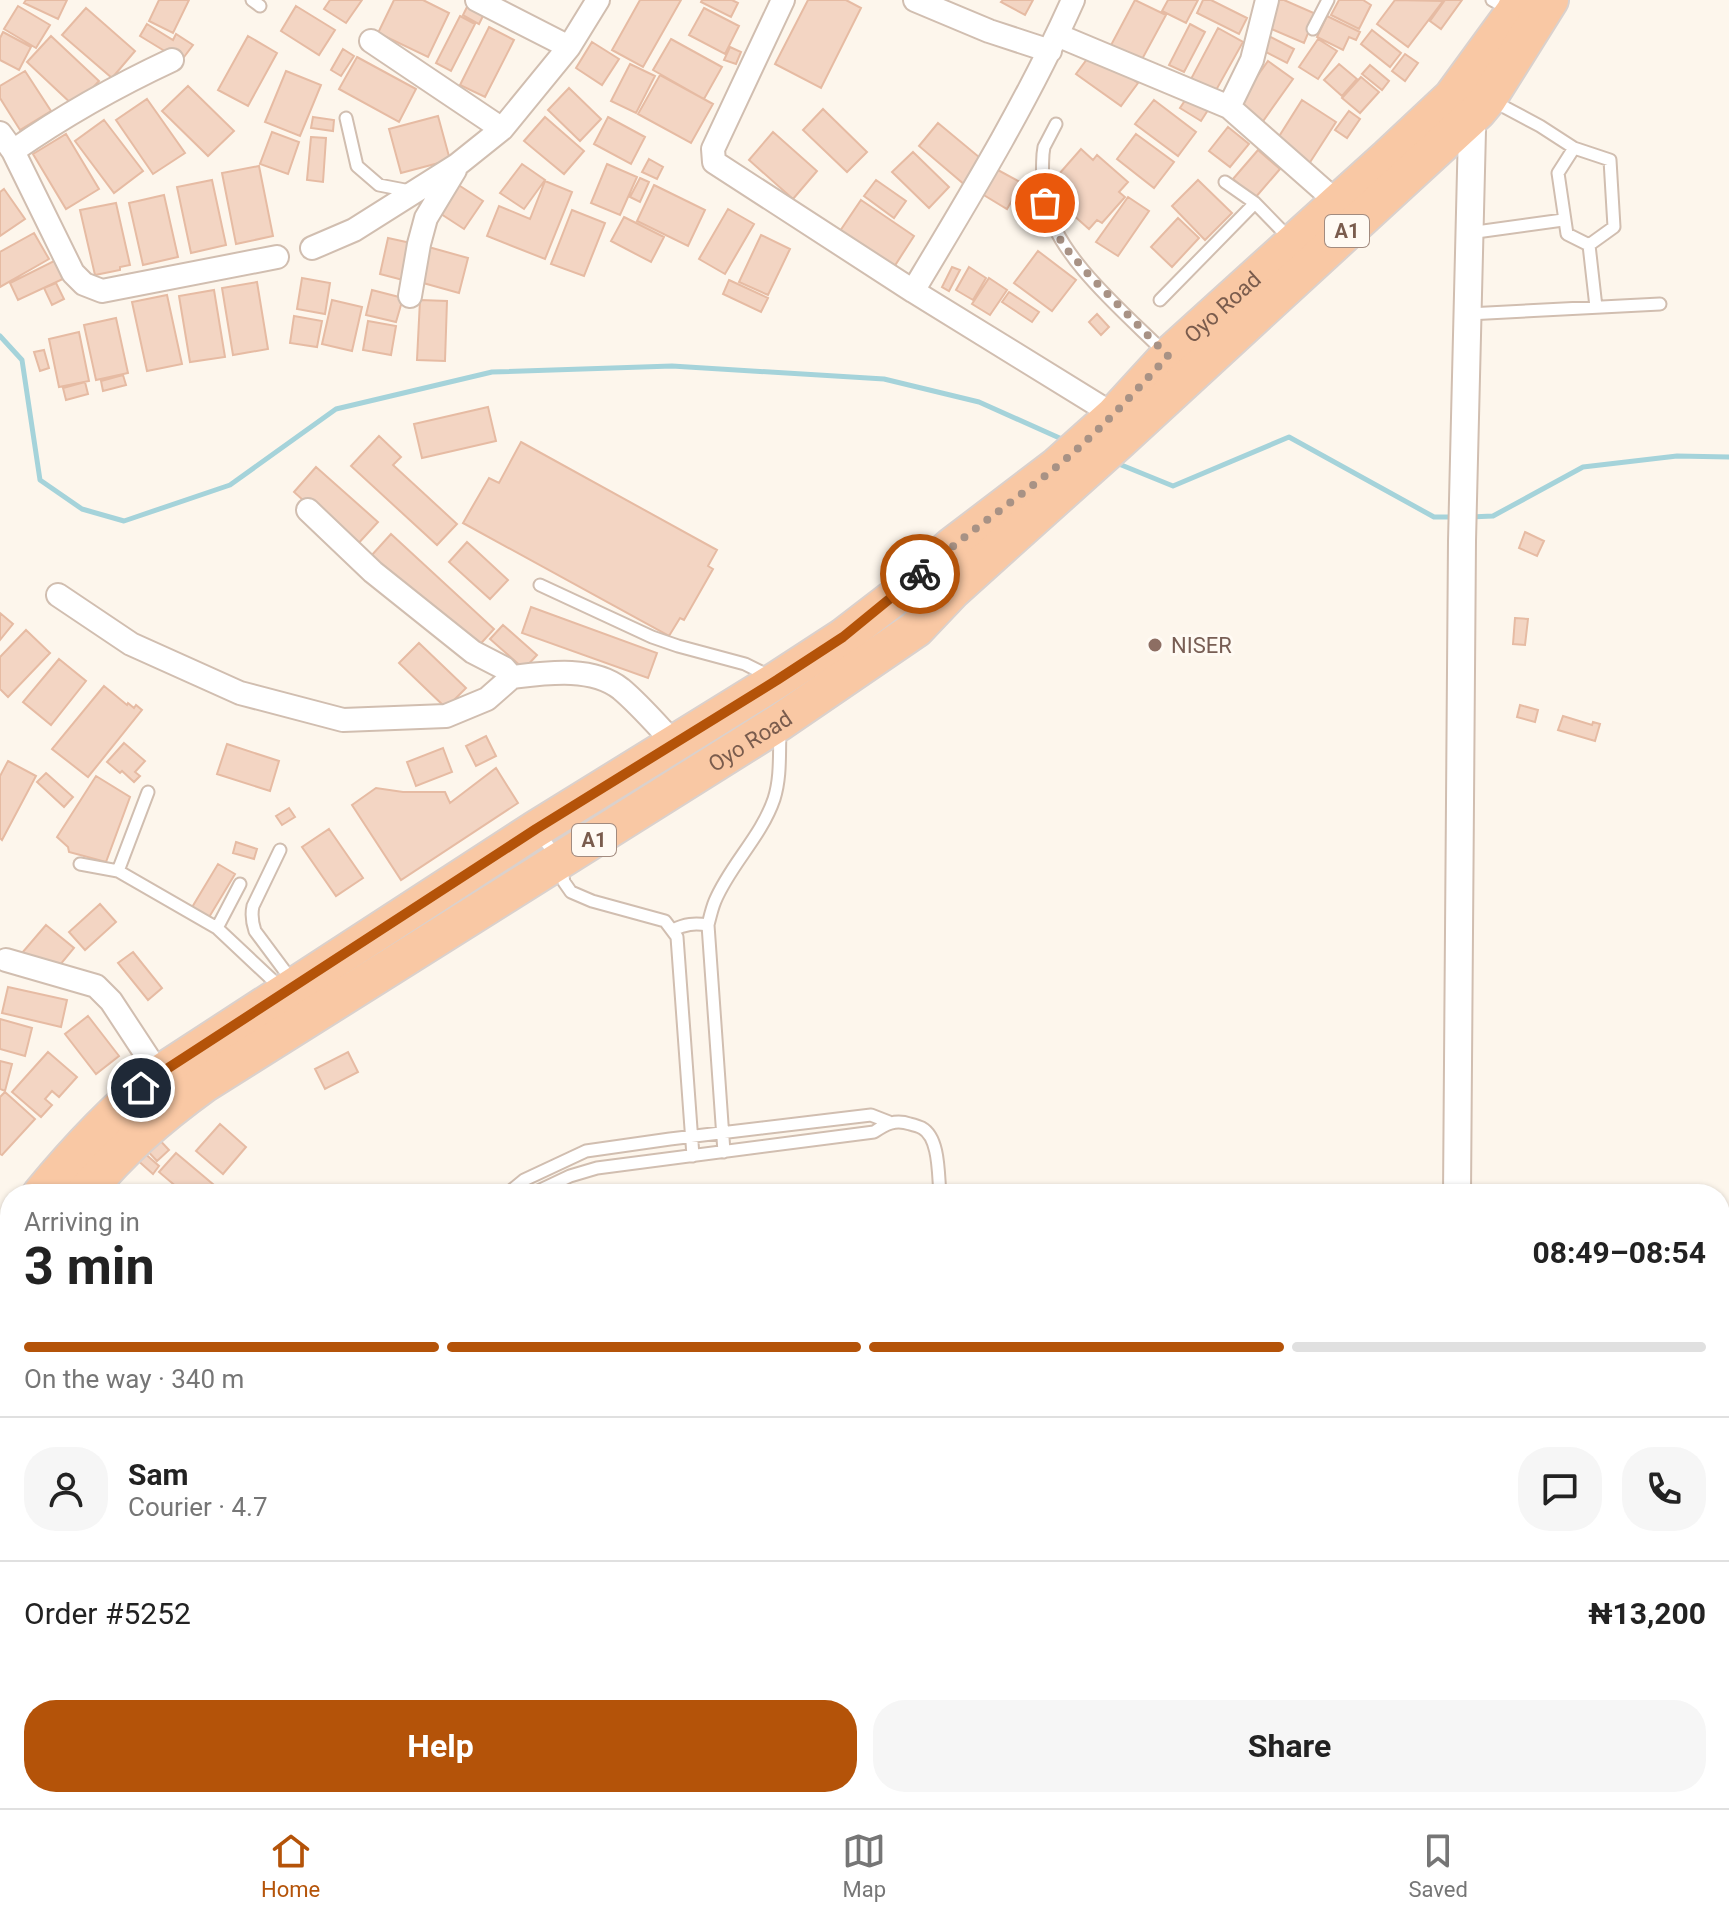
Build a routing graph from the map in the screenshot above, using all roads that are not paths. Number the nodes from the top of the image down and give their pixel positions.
1 (477, 0) edge
2 (598, 0) edge
3 (783, 0) edge
4 (915, 0) edge
5 (1073, 0) edge
6 (1267, 0) edge
7 (1328, 0) edge
8 (1550, 0) edge
9 (1509, 4) edge
10 (1313, 29) dead end
11 (371, 41) dead end
12 (1054, 43) junction
13 (569, 47) junction
14 (172, 60) dead end
15 (1469, 105) junction
16 (1229, 107) junction
17 (346, 118) dead end
18 (1056, 124) dead end
19 (502, 129) junction
20 (6, 142) edge
21 (1574, 148) junction
22 (457, 165) junction
23 (1225, 182) dead end
24 (415, 192) junction
25 (1255, 203) junction
26 (1338, 203) junction
27 (1563, 220) junction
28 (1469, 233) junction
29 (1294, 243) junction
30 (1589, 245) junction
31 (312, 248) dead end
32 (277, 257) dead end
33 (913, 291) junction
34 (410, 296) dead end
35 (1160, 300) dead end
36 (1660, 304) dead end
37 (1596, 307) junction
38 (1467, 314) junction
39 (1168, 356) junction
40 (1113, 426) junction
41 (1073, 466) junction
42 (308, 510) dead end
43 (540, 585) dead end
44 (58, 595) dead end
45 (512, 677) junction
46 (777, 680) junction
47 (780, 722) junction
48 (674, 743) junction
49 (148, 792) dead end
50 (536, 829) junction
51 (280, 850) dead end
52 (560, 861) junction
53 (80, 864) dead end
54 (118, 871) junction
55 (240, 884) dead end
56 (708, 925) junction
57 (217, 928) junction
58 (673, 930) junction
59 (6, 960) dead end
60 (290, 988) junction
61 (159, 1074) junction
62 (184, 1098) junction
63 (889, 1122) junction
64 (722, 1133) junction
65 (691, 1136) junction
66 (724, 1152) junction
67 (693, 1156) junction
68 (50, 1184) edge
69 (93, 1184) edge
70 (519, 1184) edge
71 (553, 1184) edge
72 (939, 1184) edge
73 (1457, 1184) edge

1 - 13 street
2 - 13 street
3 - 33 street
4 - 12 street
5 - 12 street
6 - 16 street
7 - 10 lane
8 - 15 highway, Oyo Road / A1
9 - 15 highway, Oyo Road / A1
11 - 19 street
12 - 16 street
12 - 33 street
13 - 19 street
14 - 20 street
15 - 21 lane
15 - 26 highway, Oyo Road / A1
15 - 28 street
15 - 40 highway, Oyo Road / A1
16 - 26 street
17 - 24 lane
18 - 39 lane
19 - 22 street
20 - 32 street
21 - 27 lane
21 - 30 lane
22 - 24 street
22 - 34 street
23 - 25 lane
24 - 31 street
25 - 29 lane
25 - 35 lane
26 - 29 highway, Oyo Road / A1
27 - 28 lane
27 - 30 lane
28 - 38 street
29 - 39 highway, Oyo Road / A1
30 - 37 lane
33 - 40 street
36 - 37 lane
37 - 38 lane
38 - 73 street
39 - 40 highway, Oyo Road / A1
40 - 41 highway, Oyo Road / A1
41 - 46 highway, Oyo Road / A1
41 - 47 highway, Oyo Road / A1
42 - 45 street
43 - 46 lane
44 - 45 street
45 - 48 street
46 - 48 highway, Oyo Road / A1
47 - 52 highway, Oyo Road / A1
47 - 56 lane
48 - 50 highway, Oyo Road / A1
49 - 54 lane
50 - 52 lane
50 - 60 highway, Oyo Road / A1
51 - 60 lane
52 - 58 lane
52 - 62 highway, Oyo Road / A1
53 - 54 lane
54 - 57 lane
55 - 57 lane
56 - 58 lane
56 - 64 lane
57 - 60 lane
58 - 65 lane
59 - 61 street
60 - 61 highway, Oyo Road / A1
61 - 62 street
61 - 68 highway, Oyo Road / A1
62 - 69 highway, Oyo Road / A1
63 - 64 lane
63 - 66 lane
63 - 72 lane
64 - 65 lane
64 - 66 lane
65 - 67 lane
65 - 70 lane
66 - 67 lane
67 - 71 lane

